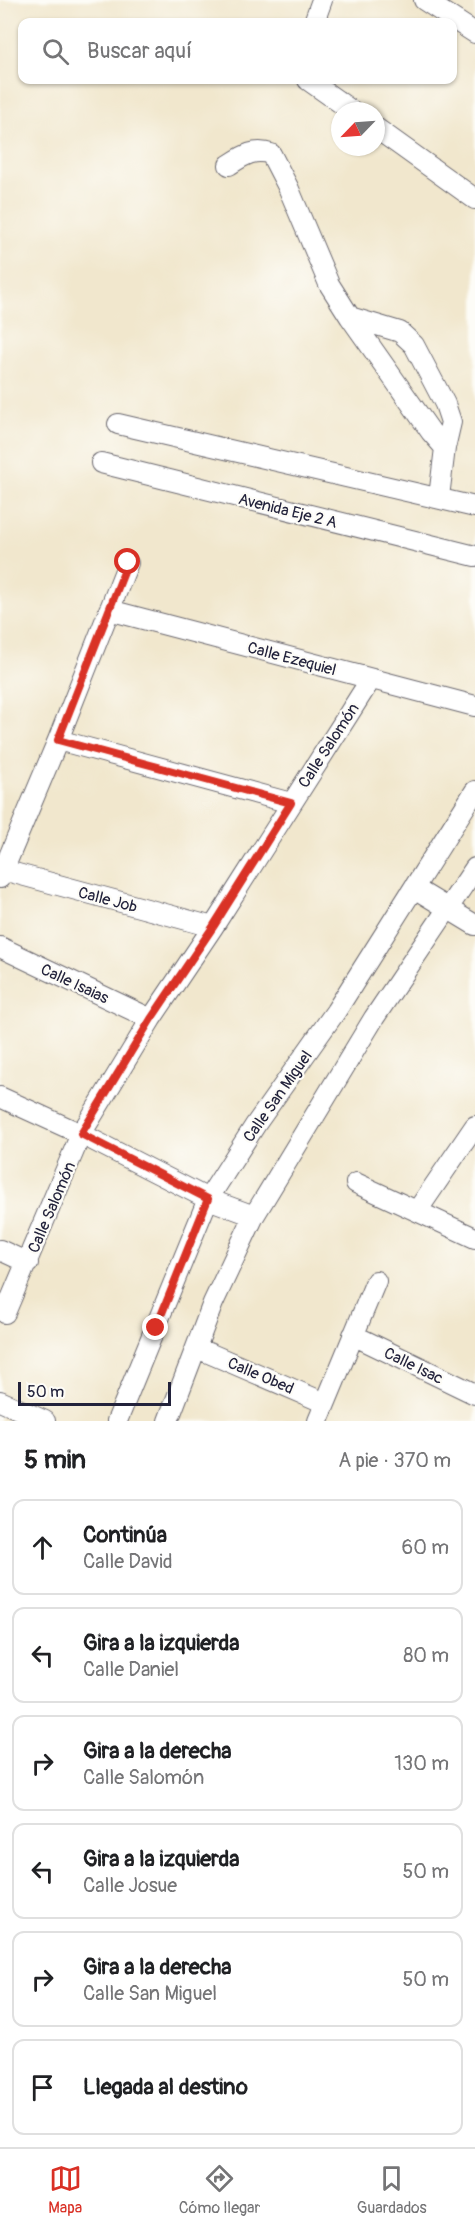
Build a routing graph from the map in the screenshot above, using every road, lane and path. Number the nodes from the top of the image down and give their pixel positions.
1 (322, 0) edge
2 (424, 0) edge
3 (315, 18) edge
4 (452, 18) edge
5 (457, 21) edge
6 (475, 33) edge
7 (314, 84) edge
8 (339, 102) edge
9 (385, 134) edge
10 (229, 165) dead end
11 (475, 199) edge
12 (350, 317) junction
13 (118, 424) dead end
14 (445, 448) junction
15 (101, 463) dead end
16 (439, 497) junction
17 (475, 507) edge
18 (475, 556) edge
19 (128, 562) dead end
20 (109, 610) junction
21 (371, 679) junction
22 (475, 706) edge
23 (58, 740) junction
24 (475, 791) edge
25 (291, 803) junction
26 (475, 868) edge
27 (2, 874) edge
28 (414, 888) junction
29 (449, 908) junction
30 (475, 925) edge
31 (213, 927) junction
32 (0, 947) edge
33 (151, 1019) junction
34 (0, 1097) edge
35 (475, 1126) edge
36 (81, 1134) junction
37 (356, 1183) dead end
38 (208, 1199) junction
39 (417, 1211) junction
40 (254, 1216) junction
41 (475, 1238) edge
42 (0, 1250) edge
43 (28, 1263) junction
44 (376, 1281) dead end
45 (5, 1313) dead end
46 (353, 1335) junction
47 (198, 1348) junction
48 (475, 1394) edge
49 (0, 1401) edge
50 (322, 1412) edge
51 (45, 1421) edge
52 (117, 1421) edge
53 (168, 1421) edge

1 - 3 street
2 - 4 street
5 - 6 street
7 - 8 street
9 - 11 street
10 - 12 street
12 - 14 street
12 - 14 street
13 - 16 street
14 - 16 street
15 - 18 street, Avenida Eje 2 A
16 - 17 street
19 - 20 street
20 - 21 street, Calle Ezequiel
20 - 23 street
21 - 22 street, Calle Ezequiel
21 - 25 street, Calle Salomón
23 - 25 street
23 - 27 street
24 - 28 street, Calle San Miguel
25 - 31 street, Calle Salomón
26 - 29 street
27 - 31 street, Calle Job
28 - 29 street
28 - 38 street, Calle San Miguel
29 - 30 street
29 - 40 street
31 - 33 street, Calle Salomón
32 - 33 street, Calle Isaias
33 - 36 street, Calle Salomón
34 - 36 street
35 - 39 street
36 - 38 street
36 - 43 street, Calle Salomón
37 - 39 street
38 - 40 street
38 - 52 street, Calle San Miguel
39 - 41 street
40 - 47 street
42 - 43 street
43 - 45 street, Calle Salomón
44 - 46 street
46 - 48 street, Calle Isac
46 - 50 street
47 - 50 street, Calle Obed
47 - 53 street
49 - 51 street

